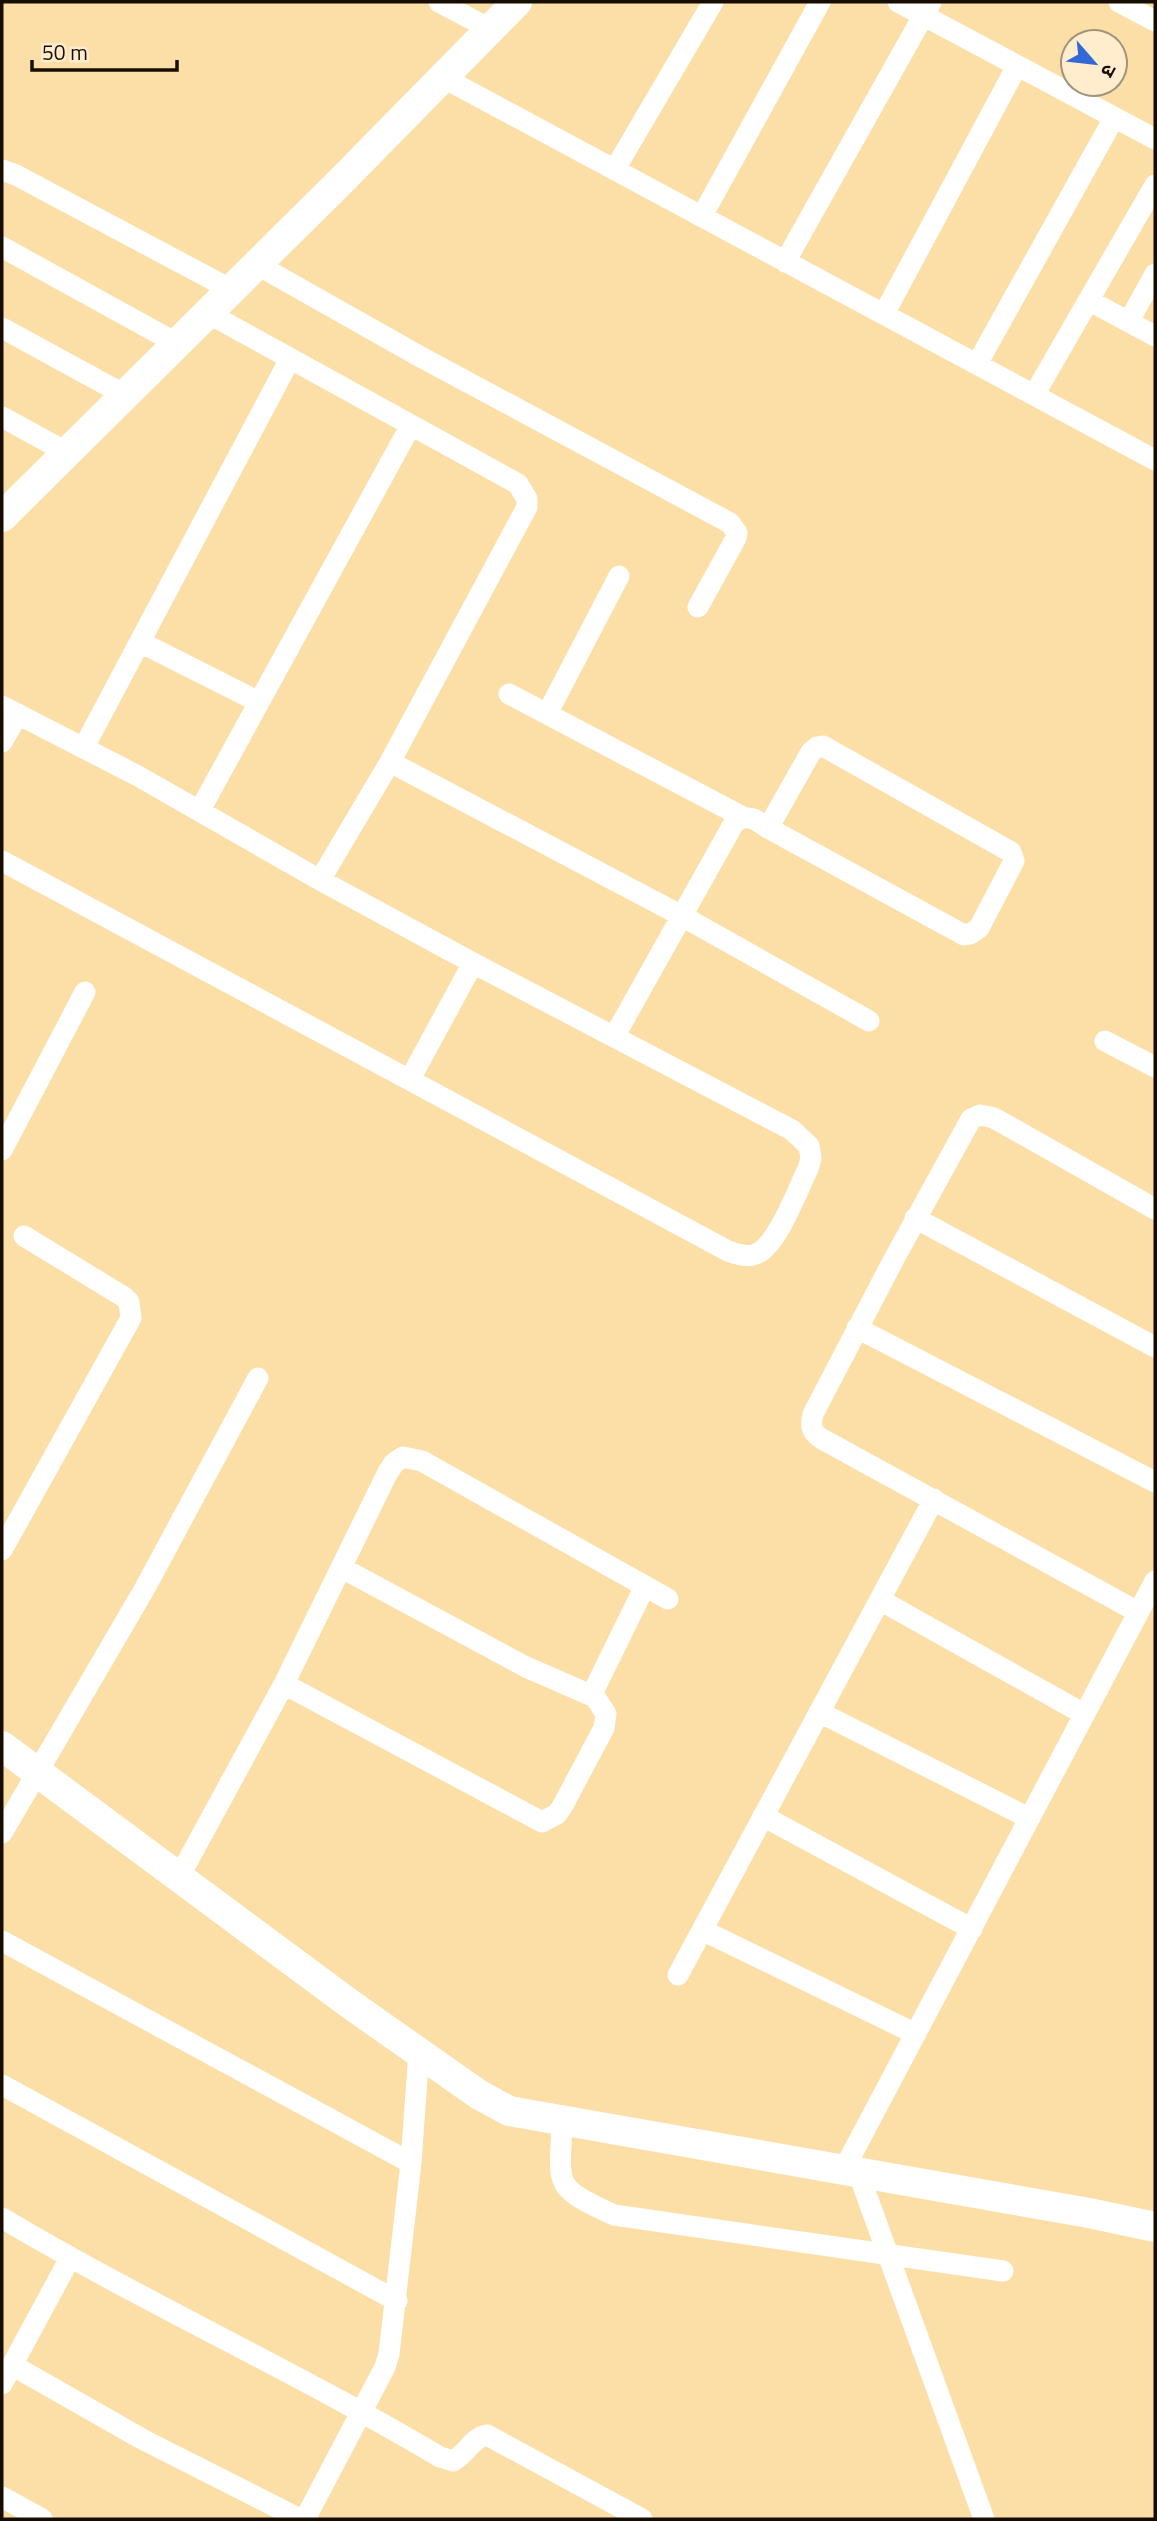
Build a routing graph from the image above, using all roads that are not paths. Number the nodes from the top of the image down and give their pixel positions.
1 (439, 2) edge
2 (517, 2) edge
3 (713, 2) edge
4 (820, 2) edge
5 (898, 2) edge
6 (1119, 2) edge
7 (927, 8) edge
8 (1155, 21) edge
9 (490, 29) junction
10 (1017, 66) junction
11 (444, 78) junction
12 (1114, 118) junction
13 (1155, 139) edge
14 (615, 169) junction
15 (2, 170) edge
16 (1155, 185) edge
17 (702, 216) junction
18 (2, 247) edge
19 (785, 262) junction
20 (256, 264) junction
21 (1155, 274) edge
22 (230, 289) junction
23 (1090, 301) junction
24 (206, 312) junction
25 (884, 314) junction
26 (1129, 321) junction
27 (2, 328) edge
28 (1155, 336) edge
29 (176, 343) junction
30 (290, 359) junction
31 (977, 364) junction
32 (125, 395) junction
33 (1034, 395) junction
34 (2, 417) edge
35 (411, 425) junction
36 (68, 453) junction
37 (1155, 460) edge
38 (2, 517) edge
39 (619, 576) dead end
40 (698, 607) dead end
41 (140, 642) junction
42 (509, 694) dead end
43 (259, 702) junction
44 (10, 710) edge
45 (547, 714) junction
46 (2, 742) edge
47 (84, 747) junction
48 (390, 762) junction
49 (200, 810) junction
50 (743, 817) junction
51 (768, 828) junction
52 (2, 861) edge
53 (320, 880) junction
54 (682, 916) junction
55 (473, 963) junction
56 (85, 992) dead end
57 (869, 1021) dead end
58 (614, 1037) junction
59 (1105, 1041) dead end
60 (1155, 1067) edge
61 (410, 1079) junction
62 (2, 1150) edge
63 (1155, 1209) edge
64 (915, 1218) junction
65 (24, 1236) dead end
66 (857, 1328) junction
67 (1155, 1347) edge
68 (258, 1378) dead end
69 (1155, 1482) edge
70 (934, 1499) junction
71 (2, 1550) edge
72 (342, 1568) junction
73 (1155, 1581) edge
74 (645, 1586) junction
75 (668, 1599) dead end
76 (880, 1600) junction
77 (1138, 1612) junction
78 (284, 1684) junction
79 (595, 1697) junction
80 (819, 1712) junction
81 (1084, 1714) junction
82 (2, 1746) edge
83 (36, 1771) junction
84 (763, 1816) junction
85 (1028, 1818) junction
86 (2, 1833) edge
87 (179, 1877) junction
88 (972, 1929) junction
89 (702, 1930) junction
90 (2, 1941) edge
91 (678, 1975) dead end
92 (916, 2034) junction
93 (419, 2051) junction
94 (2, 2085) edge
95 (562, 2121) junction
96 (411, 2162) junction
97 (851, 2171) junction
98 (2, 2218) edge
99 (1155, 2227) edge
100 (888, 2253) junction
101 (70, 2258) junction
102 (1003, 2271) dead end
103 (397, 2301) junction
104 (7, 2374) edge
105 (362, 2411) junction
106 (2, 2497) edge
107 (42, 2519) edge
108 (303, 2519) edge
109 (642, 2519) edge
110 (984, 2519) edge

1 - 9 street
2 - 9 street
3 - 14 street
4 - 17 street
5 - 7 street
6 - 8 street
7 - 10 street
7 - 19 street
9 - 11 street
10 - 12 street
10 - 25 street
11 - 14 street
11 - 20 street
12 - 13 street
12 - 31 street
14 - 17 street
15 - 22 street
16 - 23 street
17 - 19 street
18 - 29 street
19 - 25 street
20 - 22 street
20 - 40 street
21 - 26 street
22 - 24 street
23 - 26 street
23 - 33 street
24 - 29 street
24 - 30 street
25 - 31 street
26 - 28 street
27 - 32 street
29 - 32 street
30 - 35 street
30 - 41 street
31 - 33 street
32 - 36 street
33 - 37 street
34 - 36 street
35 - 43 street
35 - 48 street
36 - 38 street
39 - 45 street
41 - 43 street
41 - 47 street
42 - 45 street
43 - 49 street
44 - 46 street
44 - 47 street
45 - 50 street
47 - 49 street
48 - 53 street
48 - 54 street
49 - 53 street
50 - 51 street
50 - 54 street
51 - 51 street
52 - 61 street
53 - 55 street
54 - 57 street
54 - 58 street
55 - 58 street
55 - 61 street
56 - 62 street
58 - 61 street
59 - 60 street
63 - 64 street
64 - 66 street
64 - 67 street
65 - 71 street
66 - 69 street
66 - 70 street
68 - 83 street
70 - 76 street
70 - 77 street
72 - 74 street
72 - 78 street
72 - 79 street
73 - 77 street
74 - 75 street
74 - 79 street
76 - 80 street
76 - 81 street
77 - 81 street
78 - 79 street
78 - 87 street
80 - 84 street
80 - 85 street
81 - 85 street
82 - 83 street
83 - 86 street
83 - 87 street
84 - 88 street
84 - 89 street
85 - 88 street
87 - 93 street
88 - 92 street
89 - 91 street
89 - 92 street
90 - 96 street
92 - 97 street
93 - 95 street
93 - 96 street
94 - 103 street
95 - 97 street
95 - 100 street
96 - 103 street
97 - 99 street
97 - 100 street
98 - 101 street
100 - 102 street
100 - 110 street
101 - 104 street
101 - 105 street
103 - 105 street
104 - 108 street
105 - 108 street
105 - 109 street
106 - 107 street

